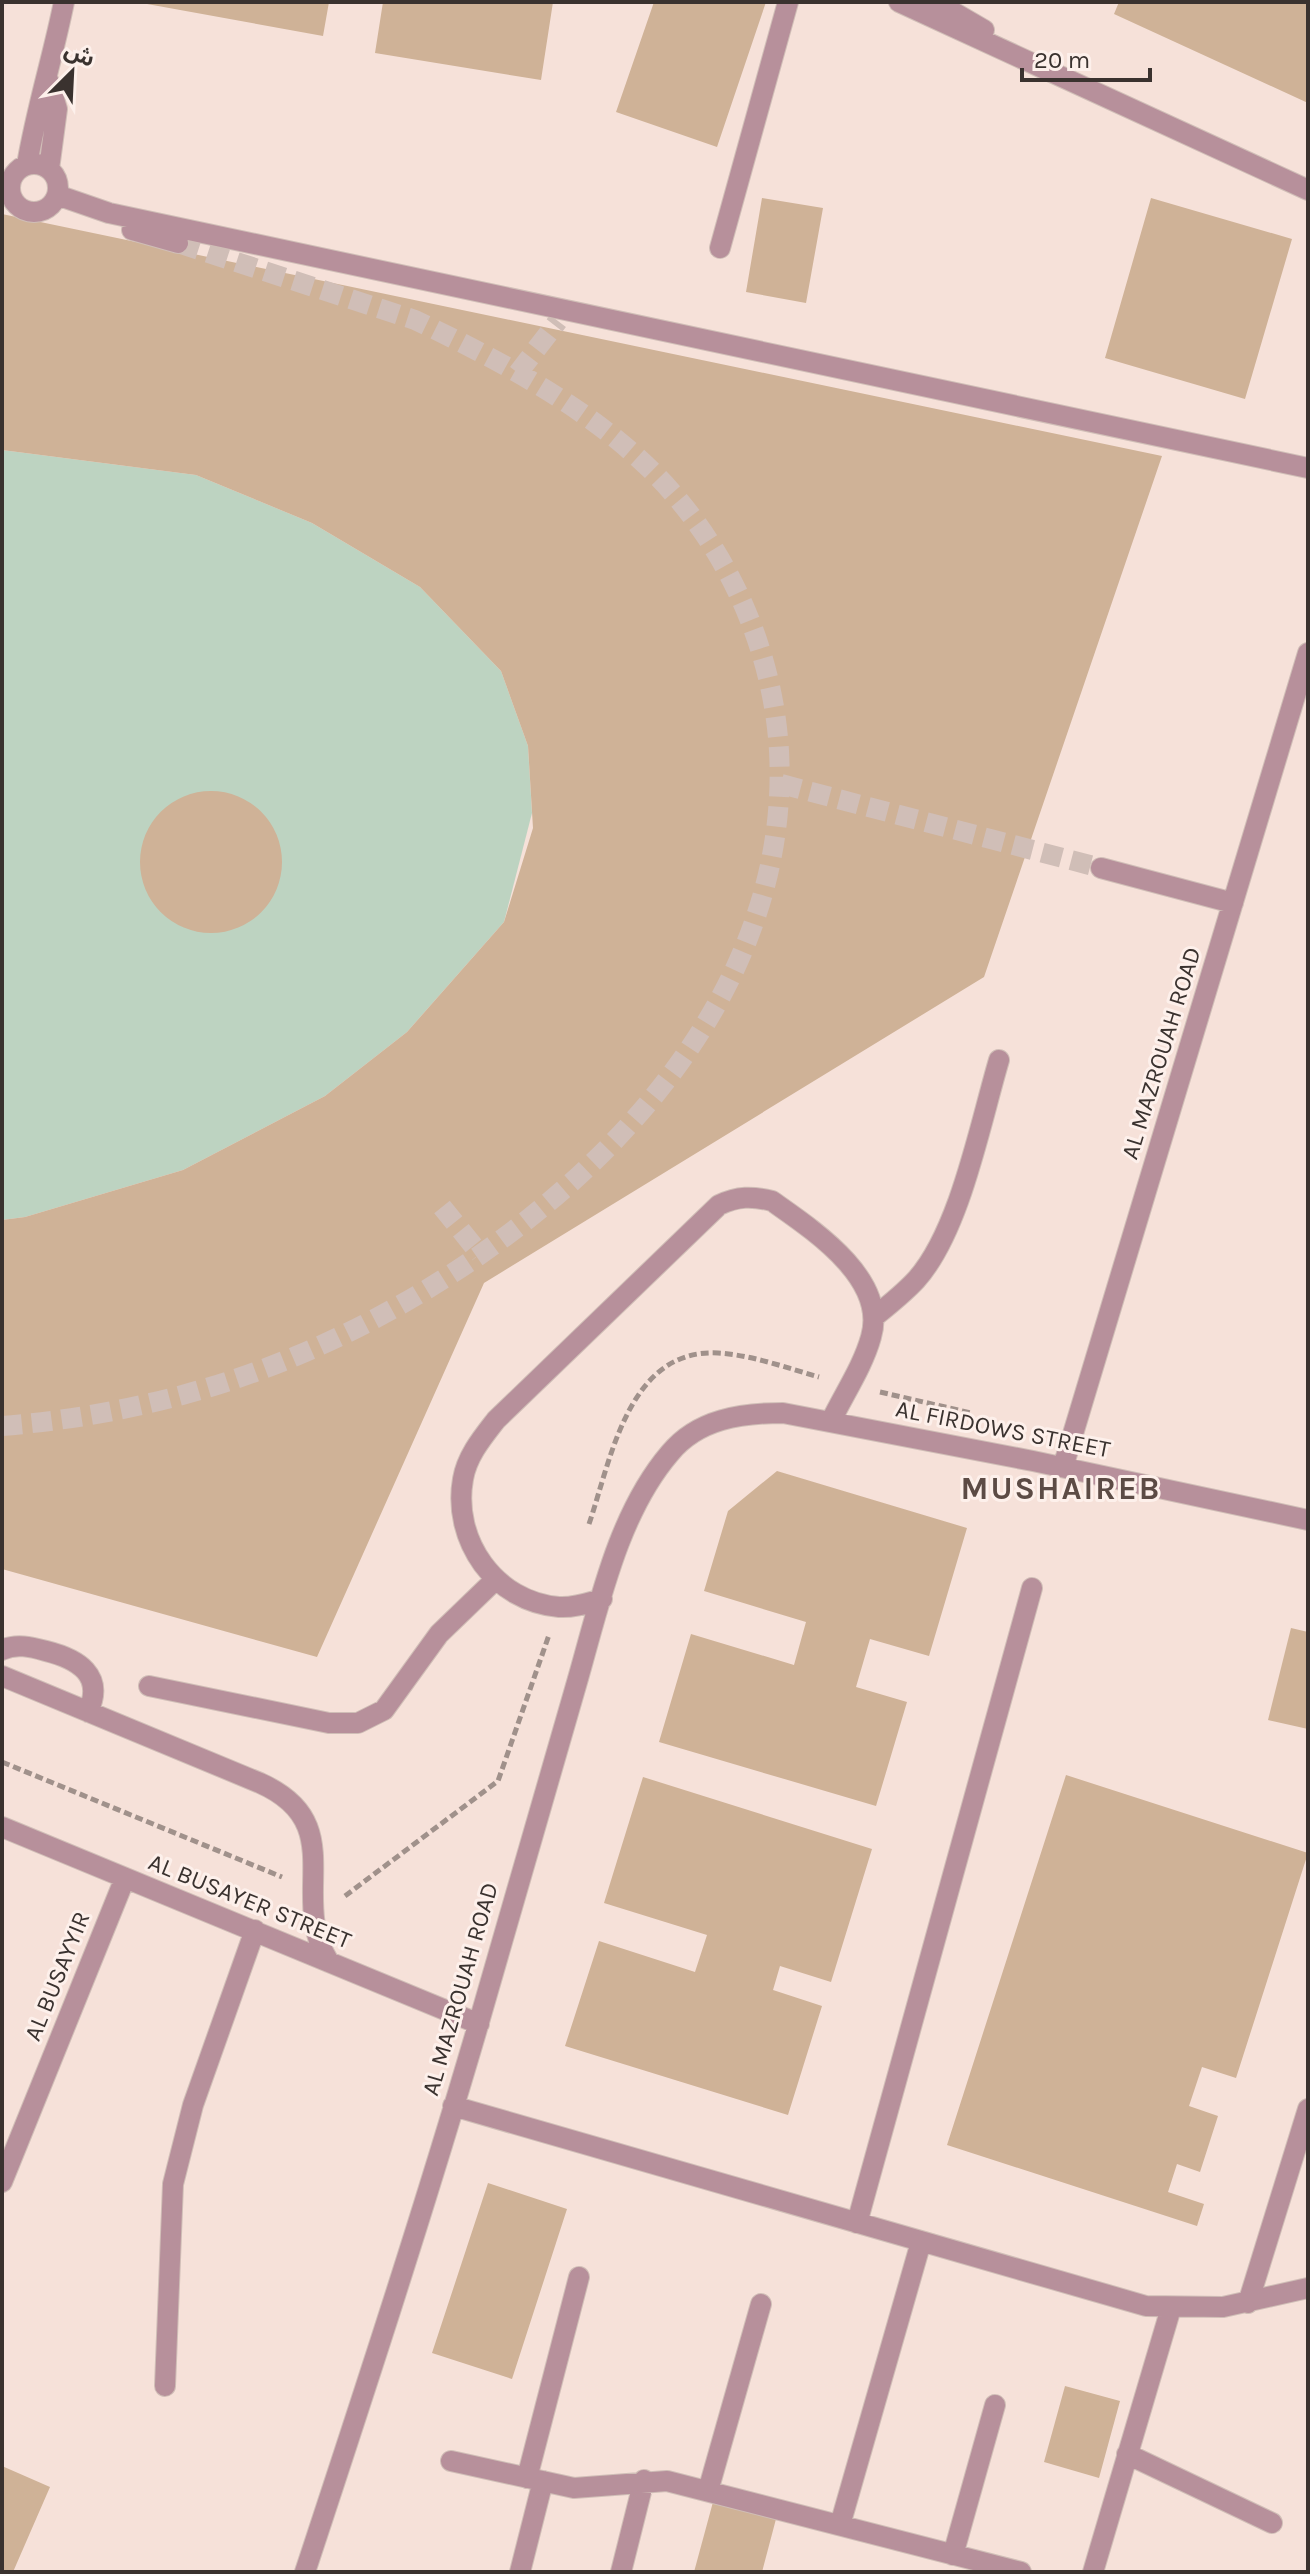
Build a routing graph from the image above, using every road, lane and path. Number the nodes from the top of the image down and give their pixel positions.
1 (64, 2) edge
2 (788, 2) edge
3 (899, 2) edge
4 (936, 2) edge
5 (1014, 56) junction
6 (48, 80) junction
7 (27, 165) junction
8 (49, 169) junction
9 (1308, 190) edge
10 (6, 193) edge
11 (54, 200) junction
12 (178, 243) tunnel mouth
13 (720, 248) dead end
14 (1308, 468) edge
15 (1308, 653) edge
16 (1101, 868) tunnel mouth
17 (1233, 903) junction
18 (999, 1060) dead end
19 (874, 1317) junction
20 (831, 1421) junction
21 (689, 1434) joint
22 (1063, 1467) junction
23 (1308, 1520) edge
24 (496, 1579) junction
25 (1032, 1588) dead end
26 (602, 1599) junction
27 (2, 1650) edge
28 (2, 1676) edge
29 (149, 1686) dead end
30 (88, 1712) junction
31 (2, 1827) edge
32 (125, 1878) junction
33 (255, 1930) junction
34 (329, 1962) junction
35 (479, 2024) junction
36 (453, 2106) junction
37 (1308, 2109) edge
38 (2, 2182) edge
39 (857, 2223) junction
40 (921, 2242) junction
41 (579, 2277) dead end
42 (1308, 2288) edge
43 (1248, 2303) junction
44 (761, 2304) dead end
45 (1171, 2308) junction
46 (165, 2386) dead end
47 (995, 2405) dead end
48 (1127, 2454) junction
49 (451, 2461) dead end
50 (535, 2480) junction
51 (644, 2480) junction
52 (708, 2491) junction
53 (1272, 2523) dead end
54 (840, 2525) junction
55 (953, 2555) junction
56 (305, 2572) edge
57 (520, 2572) edge
58 (621, 2572) edge
59 (1021, 2572) edge
60 (1093, 2572) edge

1 - 6 street
2 - 13 street
3 - 5 street
4 - 5 street
5 - 9 street
6 - 7 street
6 - 8 street
7 - 8 street
7 - 10 street
8 - 11 street
10 - 11 street
11 - 12 street
11 - 14 street
15 - 17 street, AL MAZROUAH ROAD
16 - 17 street
17 - 22 street, AL MAZROUAH ROAD
18 - 19 street
19 - 20 street
19 - 24 street
20 - 21 street, AL FIRDOWS STREET
20 - 22 street, AL FIRDOWS STREET
21 - 26 street, AL MAZROUAH ROAD
22 - 23 street, AL FIRDOWS STREET
24 - 26 street
24 - 29 street
25 - 39 street
26 - 35 street, AL MAZROUAH ROAD
27 - 30 street
28 - 30 street
30 - 34 street
31 - 32 street, AL BUSAYER STREET
32 - 33 street, AL BUSAYER STREET
32 - 38 street, AL BUSAYYIR
33 - 34 street, AL BUSAYER STREET
33 - 46 street
34 - 35 street, AL BUSAYER STREET
35 - 36 street, AL MAZROUAH ROAD
36 - 39 street
36 - 56 street, AL MAZROUAH ROAD
37 - 43 street
39 - 40 street
40 - 45 street
40 - 54 street
41 - 50 street
42 - 43 street
43 - 45 street
44 - 52 street
45 - 48 street
47 - 55 street
48 - 53 street
48 - 60 street
49 - 50 street
50 - 51 street
50 - 57 street
51 - 52 street
51 - 58 street
52 - 54 street
54 - 55 street
55 - 59 street

